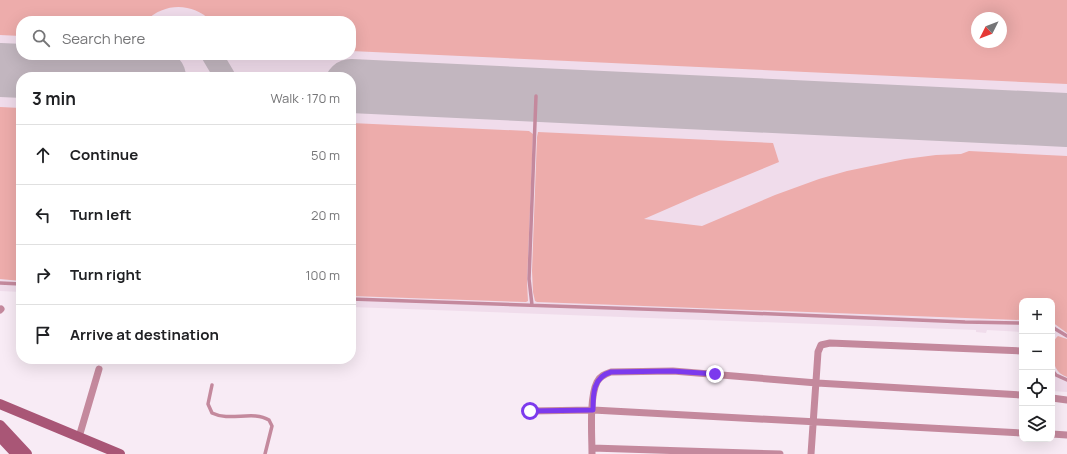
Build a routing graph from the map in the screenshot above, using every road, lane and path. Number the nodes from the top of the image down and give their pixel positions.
1 (536, 96) dead end
2 (0, 283) edge
3 (16, 284) edge
4 (356, 299) edge
5 (532, 305) junction
6 (1019, 323) edge
7 (1055, 329) edge
8 (1067, 336) edge
9 (1019, 351) edge
10 (99, 369) dead end
11 (1055, 374) edge
12 (1067, 380) edge
13 (817, 383) junction
14 (212, 385) dead end
15 (1019, 395) edge
16 (1055, 398) edge
17 (1067, 400) edge
18 (0, 404) edge
19 (593, 410) junction
20 (530, 411) dead end
21 (813, 422) junction
22 (0, 425) edge
23 (1019, 433) edge
24 (1055, 434) edge
25 (1067, 435) edge
26 (0, 437) edge
27 (79, 437) junction
28 (592, 451) edge
29 (16, 454) edge
30 (27, 454) edge
31 (120, 454) edge
32 (265, 454) edge
33 (780, 454) edge
34 (811, 454) edge

1 - 5 lane
2 - 3 lane
4 - 5 lane
5 - 6 lane
7 - 8 lane
9 - 13 street
10 - 27 street
11 - 12 lane
13 - 15 street
13 - 19 street
13 - 21 street
14 - 32 lane
16 - 17 street
18 - 27 street
19 - 20 street
19 - 21 street
19 - 28 street
21 - 23 street
21 - 34 street
22 - 30 street
24 - 25 street
26 - 29 street
27 - 31 street
28 - 33 street

